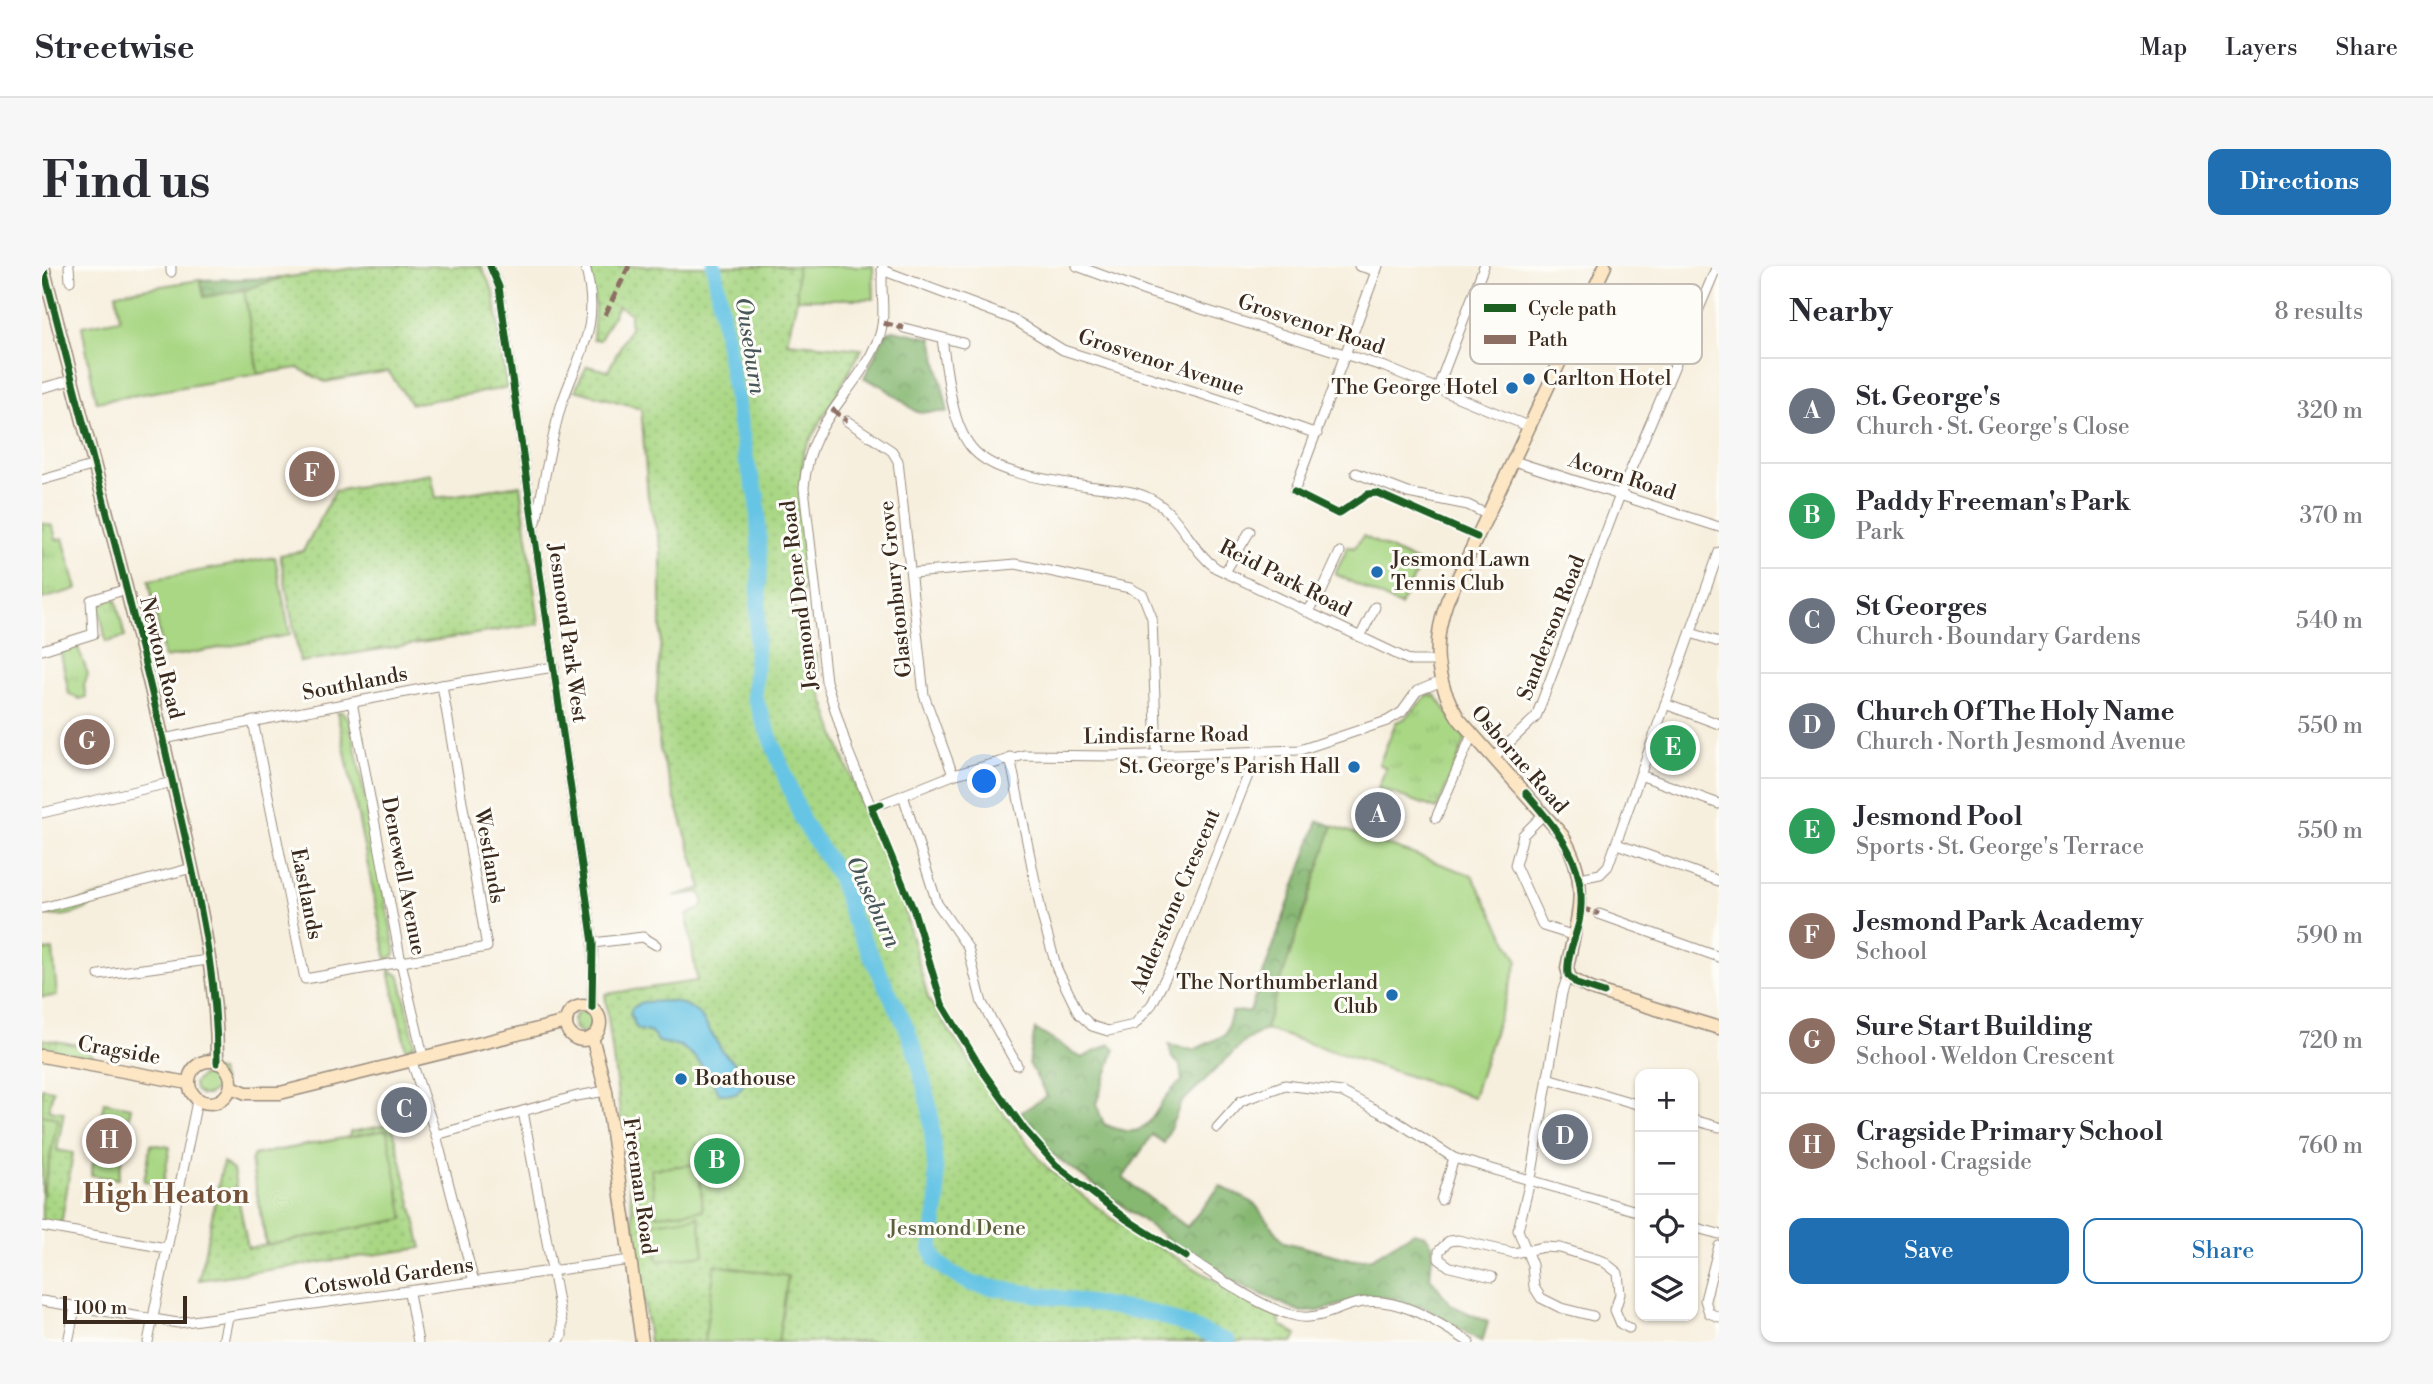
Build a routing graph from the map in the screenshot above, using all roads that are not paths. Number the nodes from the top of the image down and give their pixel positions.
1 (43, 266) edge
2 (69, 266) edge
3 (490, 266) edge
4 (585, 266) edge
5 (1077, 266) edge
6 (1111, 266) edge
7 (1359, 266) edge
8 (1483, 266) edge
9 (1605, 266) edge
10 (1717, 266) edge
11 (882, 268) edge
12 (1377, 269) edge
13 (1106, 278) junction
14 (70, 281) dead end
15 (1476, 284) edge
16 (1597, 284) edge
17 (1470, 301) edge
18 (1702, 301) edge
19 (904, 328) dead end
20 (942, 338) junction
21 (962, 343) dead end
22 (1346, 353) junction
23 (1559, 364) edge
24 (1675, 364) edge
25 (72, 380) junction
26 (1438, 387) junction
27 (42, 388) edge
28 (847, 421) dead end
29 (1530, 427) junction
30 (1317, 435) junction
31 (1514, 461) junction
32 (95, 466) junction
33 (1356, 473) dead end
34 (546, 474) junction
35 (527, 477) junction
36 (42, 480) edge
37 (1294, 492) dead end
38 (1620, 495) junction
39 (1488, 515) junction
40 (1719, 527) edge
41 (534, 530) junction
42 (1250, 531) dead end
43 (1340, 552) dead end
44 (1718, 558) edge
45 (1225, 572) junction
46 (913, 573) junction
47 (127, 589) junction
48 (1375, 607) dead end
49 (1307, 612) junction
50 (1691, 633) junction
51 (1360, 637) junction
52 (1719, 642) edge
53 (42, 650) edge
54 (1436, 661) junction
55 (554, 667) junction
56 (1440, 682) junction
57 (442, 685) junction
58 (352, 702) junction
59 (1665, 704) junction
60 (253, 721) junction
61 (1719, 724) edge
62 (1472, 735) junction
63 (163, 739) junction
64 (1252, 752) junction
65 (1157, 755) junction
66 (1010, 757) junction
67 (1493, 758) junction
68 (953, 775) junction
69 (1640, 775) junction
70 (173, 782) junction
71 (903, 795) junction
72 (1719, 804) edge
73 (876, 806) joint
74 (42, 813) edge
75 (1544, 814) junction
76 (1436, 818) dead end
77 (1616, 844) junction
78 (192, 867) junction
79 (1580, 878) junction
80 (1719, 881) edge
81 (42, 908) edge
82 (1599, 914) dead end
83 (1575, 936) junction
84 (593, 943) junction
85 (656, 945) dead end
86 (1719, 957) edge
87 (208, 960) junction
88 (401, 962) junction
89 (99, 975) dead end
90 (1568, 975) junction
91 (592, 1008) junction
92 (566, 1022) junction
93 (1719, 1028) edge
94 (592, 1037) junction
95 (42, 1056) edge
96 (417, 1058) junction
97 (217, 1063) junction
98 (1017, 1065) dead end
99 (1547, 1079) junction
100 (188, 1083) junction
101 (232, 1087) junction
102 (606, 1091) junction
103 (197, 1101) junction
104 (1635, 1104) edge
105 (523, 1111) junction
106 (1698, 1121) edge
107 (1719, 1127) edge
108 (1217, 1128) dead end
109 (436, 1135) junction
110 (1454, 1158) junction
111 (1530, 1181) junction
112 (1440, 1200) dead end
113 (1635, 1211) edge
114 (42, 1226) edge
115 (1698, 1228) edge
116 (1719, 1234) edge
117 (1719, 1246) edge
118 (166, 1248) junction
119 (1526, 1251) junction
120 (1186, 1257) dead end
121 (630, 1260) junction
122 (553, 1271) junction
123 (1492, 1277) dead end
124 (474, 1282) junction
125 (409, 1293) junction
126 (42, 1301) edge
127 (75, 1308) junction
128 (1592, 1316) dead end
129 (228, 1317) junction
130 (1719, 1317) edge
131 (152, 1321) junction
132 (1629, 1328) dead end
133 (68, 1342) edge
134 (148, 1342) edge
135 (223, 1342) edge
136 (418, 1342) edge
137 (558, 1342) edge
138 (642, 1342) edge
139 (1469, 1342) edge

1 - 25 street, Newton Road
2 - 14 street
3 - 35 street, Jesmond Park West
4 - 34 street
5 - 13 street, Grosvenor Road
6 - 13 street
7 - 12 street
8 - 15 street
9 - 16 street, Osborne Road
10 - 18 street, Sanderson Road
11 - 30 street, Grosvenor Avenue
11 - 73 street, Jesmond Dene Road
12 - 22 street
13 - 22 street, Grosvenor Road
17 - 26 street
19 - 20 street
20 - 21 street
20 - 45 street, Reid Park Road
22 - 26 street, Grosvenor Road
22 - 30 street
23 - 29 street, Osborne Road
24 - 38 street, Sanderson Road
25 - 27 street
25 - 32 street, Newton Road
26 - 29 street, Grosvenor Road
28 - 46 street, Glastonbury Grove
29 - 31 street, Osborne Road
30 - 37 street
31 - 38 street, Acorn Road
31 - 39 street, Osborne Road
32 - 36 street
32 - 47 street, Newton Road
33 - 39 street
34 - 35 street
34 - 41 street
35 - 41 street, Jesmond Park West
38 - 40 street, Acorn Road
38 - 67 street, Sanderson Road
39 - 54 street, Osborne Road
41 - 55 street, Jesmond Park West
42 - 45 street
43 - 49 street
44 - 50 street
45 - 49 street, Reid Park Road
46 - 65 street
46 - 68 street, Glastonbury Grove
47 - 53 street
47 - 63 street, Newton Road
48 - 51 street
49 - 51 street, Reid Park Road
50 - 52 street
50 - 59 street
51 - 54 street, Reid Park Road
54 - 56 street, Osborne Road
55 - 57 street, Southlands
55 - 84 street, Jesmond Park West
56 - 62 street, Osborne Road
56 - 64 street, Lindisfarne Road
57 - 58 street, Southlands
57 - 88 street, Westlands
58 - 60 street, Southlands
58 - 88 street, Denewell Avenue
59 - 61 street
59 - 69 street
60 - 63 street, Southlands
60 - 88 street, Eastlands
62 - 67 street, Osborne Road
62 - 76 street
63 - 70 street, Newton Road
64 - 65 street, Lindisfarne Road
64 - 66 street, Adderstone Crescent
65 - 66 street, Lindisfarne Road
66 - 68 street, Lindisfarne Road
67 - 75 street, Osborne Road
68 - 71 street, Lindisfarne Road
69 - 72 street
69 - 77 street
70 - 74 street
70 - 78 street, Newton Road
71 - 73 street, Lindisfarne Road
71 - 98 street
75 - 79 street, Osborne Road
75 - 83 street
77 - 79 street
77 - 80 street
78 - 81 street
78 - 87 street, Newton Road
79 - 83 street, Osborne Road
82 - 86 street
83 - 90 street, Osborne Road
84 - 85 street
84 - 91 street, Jesmond Park West
87 - 89 street
87 - 97 street, Newton Road
88 - 96 street, Denewell Avenue
90 - 93 street
90 - 99 street
91 - 92 street
91 - 94 street
92 - 94 street
92 - 96 street
94 - 102 street, Freeman Road
95 - 100 street, Cragside
96 - 101 street
96 - 109 street, Denewell Avenue
97 - 100 street
97 - 101 street
99 - 104 street
99 - 111 street
100 - 103 street
101 - 103 street
102 - 105 street
102 - 121 street, Freeman Road
103 - 118 street
105 - 109 street
105 - 122 street
106 - 107 street
108 - 110 street
109 - 124 street, Denewell Avenue
110 - 111 street
110 - 112 street
111 - 113 street
111 - 119 street
114 - 118 street
115 - 116 street
117 - 130 street
118 - 131 street
119 - 123 street
119 - 128 street
119 - 132 street
120 - 139 street
121 - 122 street, Cotswold Gardens
121 - 138 street, Freeman Road
122 - 124 street, Cotswold Gardens
122 - 137 street
124 - 125 street, Cotswold Gardens
125 - 129 street, Cotswold Gardens
125 - 136 street
126 - 127 street, Cotswold Gardens
127 - 131 street, Cotswold Gardens
127 - 133 street
129 - 131 street, Cotswold Gardens
129 - 135 street
131 - 134 street

